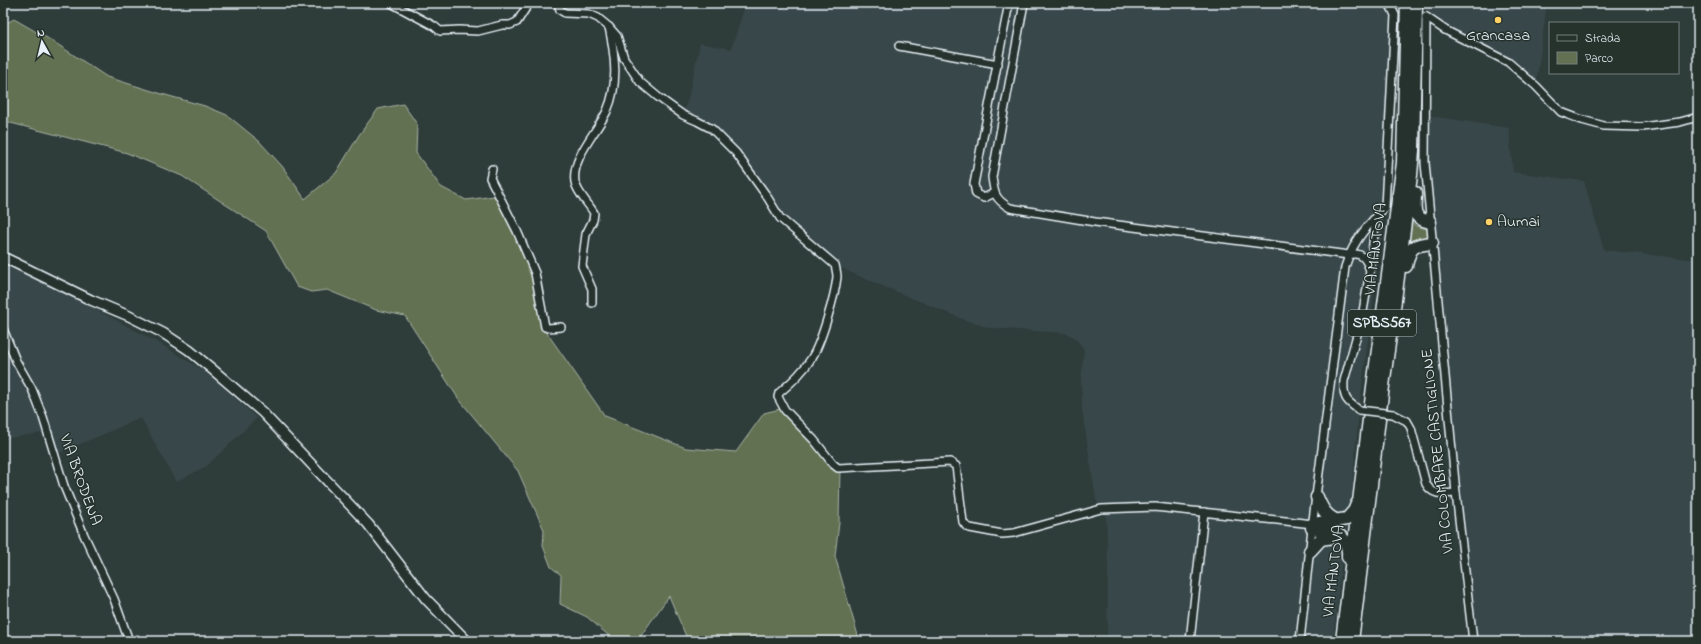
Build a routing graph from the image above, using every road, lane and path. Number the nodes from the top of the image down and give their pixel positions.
1 (391, 3) edge
2 (529, 3) edge
3 (558, 3) edge
4 (1009, 3) edge
5 (1024, 3) edge
6 (1389, 3) edge
7 (1407, 3) edge
8 (1416, 3) edge
9 (609, 27) junction
10 (900, 46) dead end
11 (998, 64) junction
12 (1698, 116) edge
13 (1413, 150) junction
14 (492, 169) dead end
15 (994, 193) junction
16 (1376, 216) junction
17 (1430, 222) junction
18 (1366, 227) junction
19 (1432, 243) junction
20 (1373, 245) junction
21 (1349, 255) junction
22 (3, 257) edge
23 (1370, 271) junction
24 (592, 303) dead end
25 (1394, 308) junction
26 (561, 328) dead end
27 (3, 329) edge
28 (1456, 493) junction
29 (1317, 497) junction
30 (1359, 497) junction
31 (1204, 512) junction
32 (1335, 520) junction
33 (1313, 526) junction
34 (1339, 536) junction
35 (1310, 551) junction
36 (1350, 580) junction
37 (129, 641) edge
38 (467, 641) edge
39 (1190, 641) edge
40 (1300, 641) edge
41 (1342, 641) edge
42 (1352, 641) edge
43 (1473, 641) edge

1 - 2 street
3 - 9 street
4 - 11 street
5 - 15 street
6 - 16 street
7 - 30 highway, VIA MANTOVA / SPBS567
8 - 13 highway, VIA MANTOVA / SPBS567
9 - 24 street
9 - 31 street
10 - 11 street
11 - 15 street
12 - 17 street, VIA COLOMBARE CASTIGLIONE
13 - 17 highway
13 - 25 highway, VIA MANTOVA / SPBS567
14 - 26 street
15 - 21 street
16 - 18 street
16 - 20 street
17 - 19 street, VIA COLOMBARE CASTIGLIONE
18 - 20 street
18 - 21 street
19 - 25 highway
19 - 28 street, VIA COLOMBARE CASTIGLIONE
20 - 23 street
21 - 23 street
21 - 29 street
22 - 38 street
23 - 28 street, bridge
25 - 42 highway, VIA MANTOVA / SPBS567
27 - 37 street, VIA BRODENA
28 - 43 street, VIA COLOMBARE CASTIGLIONE
29 - 32 highway
29 - 33 street
30 - 32 highway
30 - 36 highway, VIA MANTOVA / SPBS567
31 - 33 street
31 - 39 street
32 - 33 highway
33 - 34 highway
33 - 35 street
34 - 35 highway
34 - 36 highway
35 - 40 street
36 - 41 highway, VIA MANTOVA / SPBS567

